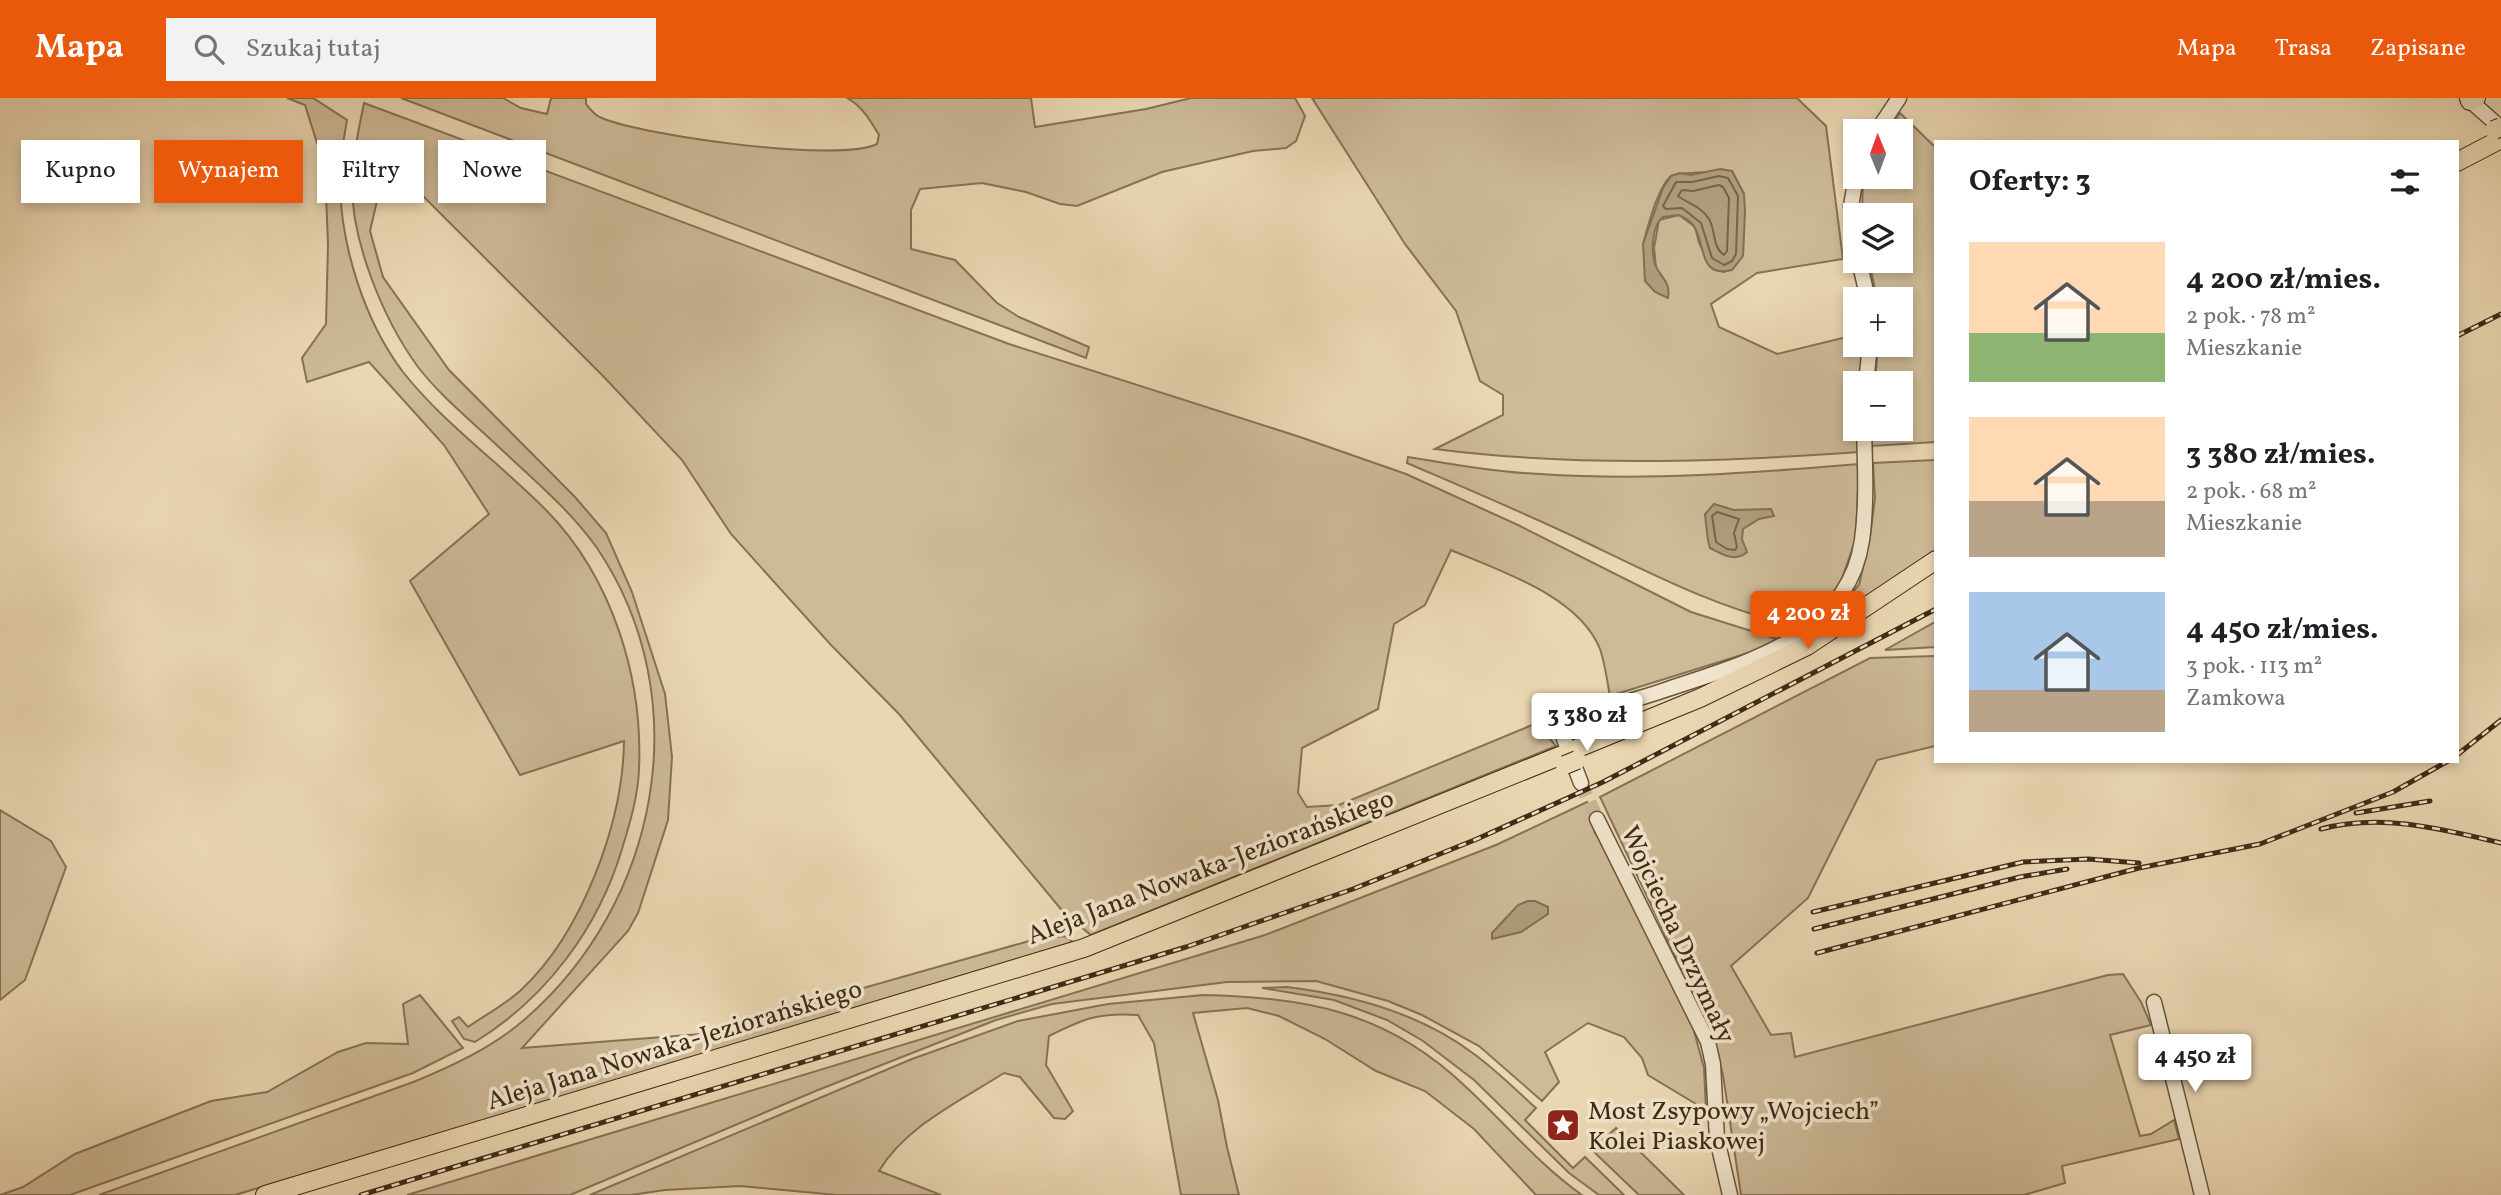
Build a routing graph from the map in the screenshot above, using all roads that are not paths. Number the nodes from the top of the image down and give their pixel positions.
1 (1899, 98) edge
2 (2471, 99) edge
3 (1885, 119) edge
4 (2499, 131) edge
5 (2459, 148) edge
6 (2459, 161) edge
7 (1864, 441) edge
8 (1934, 561) edge
9 (1934, 575) edge
10 (1569, 757) junction
11 (1581, 783) tunnel mouth
12 (1597, 820) tunnel mouth
13 (2154, 1002) dead end
14 (265, 1195) edge
15 (300, 1195) edge
16 (1730, 1195) edge
17 (2202, 1195) edge

1 - 3 street
2 - 4 street
4 - 5 main road
4 - 6 main road
7 - 11 street
8 - 10 main road, Aleja Jana Nowaka-Jeziorańskiego
9 - 10 main road, Aleja Jana Nowaka-Jeziorańskiego
10 - 14 main road, Aleja Jana Nowaka-Jeziorańskiego
10 - 15 main road, Aleja Jana Nowaka-Jeziorańskiego
12 - 16 street, Wojciecha Drzymały
13 - 17 street

